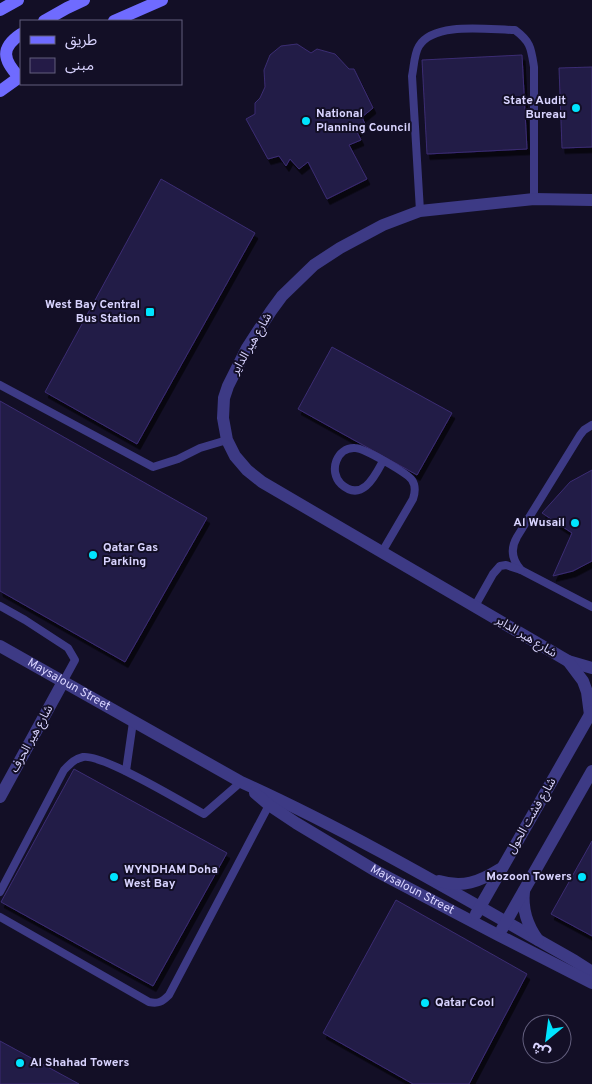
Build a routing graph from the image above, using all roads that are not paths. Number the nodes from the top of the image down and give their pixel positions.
1 (18, 0) edge
2 (84, 0) edge
3 (162, 0) edge
4 (0, 10) edge
5 (46, 20) edge
6 (116, 20) edge
7 (20, 35) edge
8 (20, 77) edge
9 (0, 91) edge
10 (534, 199) junction
11 (592, 200) edge
12 (420, 211) junction
13 (0, 386) edge
14 (592, 425) edge
15 (228, 440) junction
16 (383, 461) junction
17 (382, 552) junction
18 (522, 570) junction
19 (0, 606) edge
20 (475, 606) junction
21 (592, 607) edge
22 (0, 647) edge
23 (568, 661) junction
24 (592, 668) edge
25 (63, 682) junction
26 (591, 713) edge
27 (133, 722) junction
28 (126, 771) junction
29 (592, 771) edge
30 (241, 782) junction
31 (0, 797) edge
32 (269, 805) junction
33 (502, 868) junction
34 (429, 879) junction
35 (525, 888) junction
36 (0, 892) edge
37 (480, 908) junction
38 (0, 917) edge
39 (472, 921) junction
40 (505, 922) junction
41 (498, 935) junction
42 (538, 941) junction
43 (592, 972) edge
44 (592, 983) edge

1 - 4 main road
2 - 5 main road
3 - 6 main road
7 - 8 main road
8 - 9 main road
10 - 11 street, شارع هير الداير
10 - 12 street, شارع هير الداير
10 - 12 lane
12 - 15 street, شارع هير الداير
13 - 15 lane
14 - 18 lane
15 - 17 street, شارع هير الداير
16 - 16 lane
16 - 17 lane
17 - 20 street, شارع هير الداير
18 - 20 lane
18 - 21 lane
19 - 25 lane
20 - 23 street, شارع هير الداير
22 - 25 street, Maysaloun Street
23 - 24 street, شارع هير الداير
23 - 26 street, شارع هير الداير
25 - 27 street, Maysaloun Street
25 - 31 street, شارع هير الحرف
26 - 33 street, شارع فشت الحول
27 - 28 lane
27 - 30 street, Maysaloun Street
28 - 30 lane
28 - 36 lane
29 - 35 street
30 - 32 street, Maysaloun Street
30 - 34 street, Maysaloun Street
32 - 38 lane
32 - 39 street, Maysaloun Street
33 - 34 street
33 - 37 street, شارع فشت الحول
34 - 37 street, Maysaloun Street
35 - 40 street
35 - 42 street
37 - 39 street, شارع فشت الحول
37 - 40 street, Maysaloun Street
39 - 41 street, Maysaloun Street
40 - 41 street
40 - 42 street, Maysaloun Street
41 - 44 street, Maysaloun Street
42 - 43 street, Maysaloun Street

